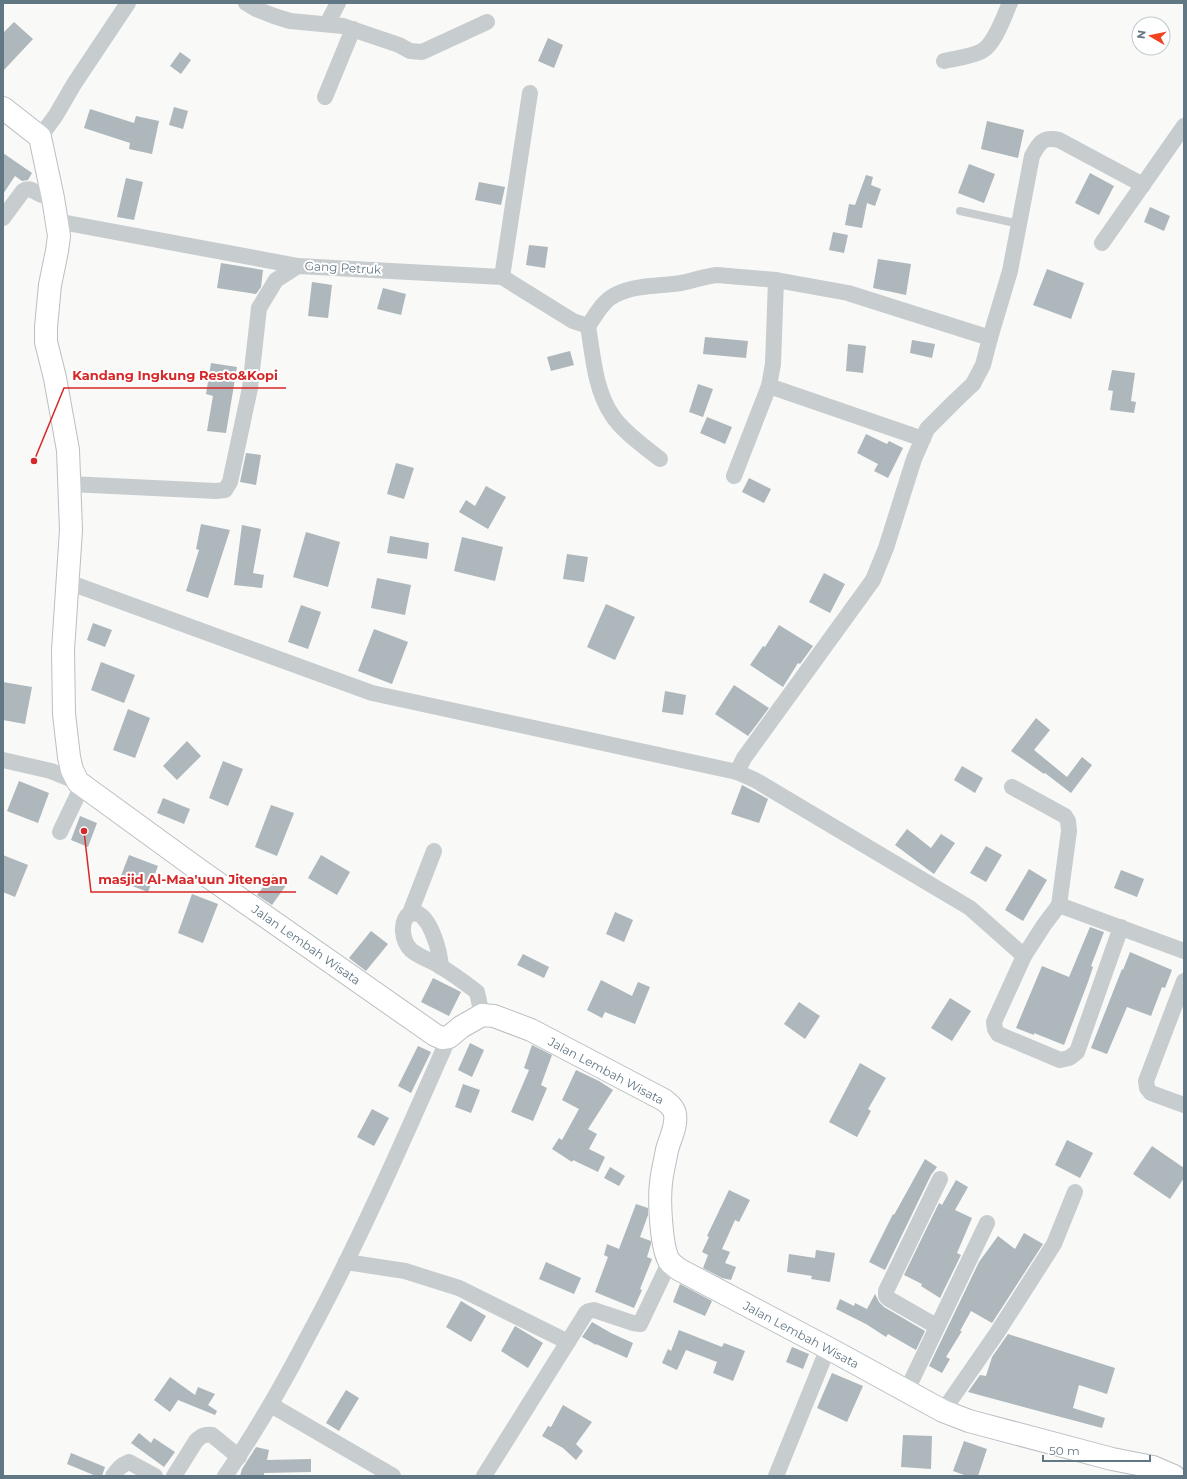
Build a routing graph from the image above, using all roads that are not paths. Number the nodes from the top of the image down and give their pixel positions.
1 (128, 3) edge
2 (246, 3) edge
3 (338, 3) edge
4 (1010, 3) edge
5 (487, 22) dead end
6 (327, 24) junction
7 (353, 29) junction
8 (944, 61) dead end
9 (530, 93) dead end
10 (325, 98) dead end
11 (3, 108) edge
12 (1184, 126) edge
13 (40, 137) junction
14 (1143, 185) junction
15 (52, 198) junction
16 (960, 211) dead end
17 (3, 218) edge
18 (56, 221) junction
19 (1020, 224) junction
20 (1102, 243) dead end
21 (298, 266) junction
22 (502, 277) junction
23 (776, 280) junction
24 (588, 326) junction
25 (990, 338) junction
26 (769, 386) junction
27 (923, 439) junction
28 (660, 459) dead end
29 (734, 476) dead end
30 (70, 484) junction
31 (68, 582) junction
32 (3, 760) edge
33 (51, 771) junction
34 (737, 772) junction
35 (75, 774) junction
36 (1012, 787) dead end
37 (60, 832) dead end
38 (434, 851) dead end
39 (1059, 905) junction
40 (410, 913) junction
41 (1121, 927) junction
42 (1184, 951) edge
43 (1024, 956) junction
44 (441, 967) junction
45 (1184, 981) edge
46 (482, 1015) junction
47 (449, 1037) junction
48 (1184, 1105) edge
49 (940, 1179) dead end
50 (1075, 1192) dead end
51 (987, 1223) dead end
52 (346, 1262) junction
53 (670, 1262) junction
54 (936, 1326) junction
55 (568, 1342) junction
56 (828, 1348) junction
57 (906, 1392) junction
58 (271, 1405) junction
59 (943, 1411) junction
60 (239, 1457) junction
61 (1150, 1472) edge
62 (113, 1476) edge
63 (155, 1476) edge
64 (174, 1476) edge
65 (225, 1476) edge
66 (393, 1476) edge
67 (484, 1476) edge
68 (776, 1476) edge
69 (1174, 1476) edge

1 - 13 street
2 - 6 street
3 - 6 street
4 - 8 street
5 - 7 street
6 - 7 street
7 - 10 street
9 - 22 street
11 - 13 street
12 - 14 street
13 - 15 street
14 - 19 street
14 - 20 street
15 - 17 street
15 - 18 street
16 - 19 lane
18 - 21 street, Gang Petruk
18 - 30 street
19 - 25 street
21 - 22 street, Gang Petruk
21 - 30 street
22 - 24 street, Gang Petruk
23 - 24 street
23 - 25 street
23 - 26 street
24 - 28 street
25 - 27 street
26 - 27 street
26 - 29 street
27 - 34 street
30 - 31 street
31 - 34 street
31 - 35 street
32 - 33 street
33 - 35 street
33 - 35 street
34 - 43 street
35 - 37 street
35 - 47 street, Jalan Lembah Wisata
36 - 39 street
38 - 40 street
39 - 41 street
39 - 43 street
40 - 44 street
40 - 44 street
41 - 42 street
41 - 43 street
44 - 46 street
45 - 48 street
46 - 47 street
46 - 53 street, Jalan Lembah Wisata
47 - 52 street
49 - 54 street
50 - 59 street
51 - 54 street
52 - 55 street
52 - 58 street
53 - 55 street
53 - 56 street, Jalan Lembah Wisata
54 - 57 street
55 - 67 street
56 - 57 street, Jalan Lembah Wisata
56 - 68 street
57 - 59 street, Jalan Lembah Wisata
58 - 60 street
58 - 66 street
59 - 61 street, Jalan Lembah Wisata
60 - 64 street
60 - 65 street
61 - 69 street, Jalan Lembah Wisata
62 - 63 street

